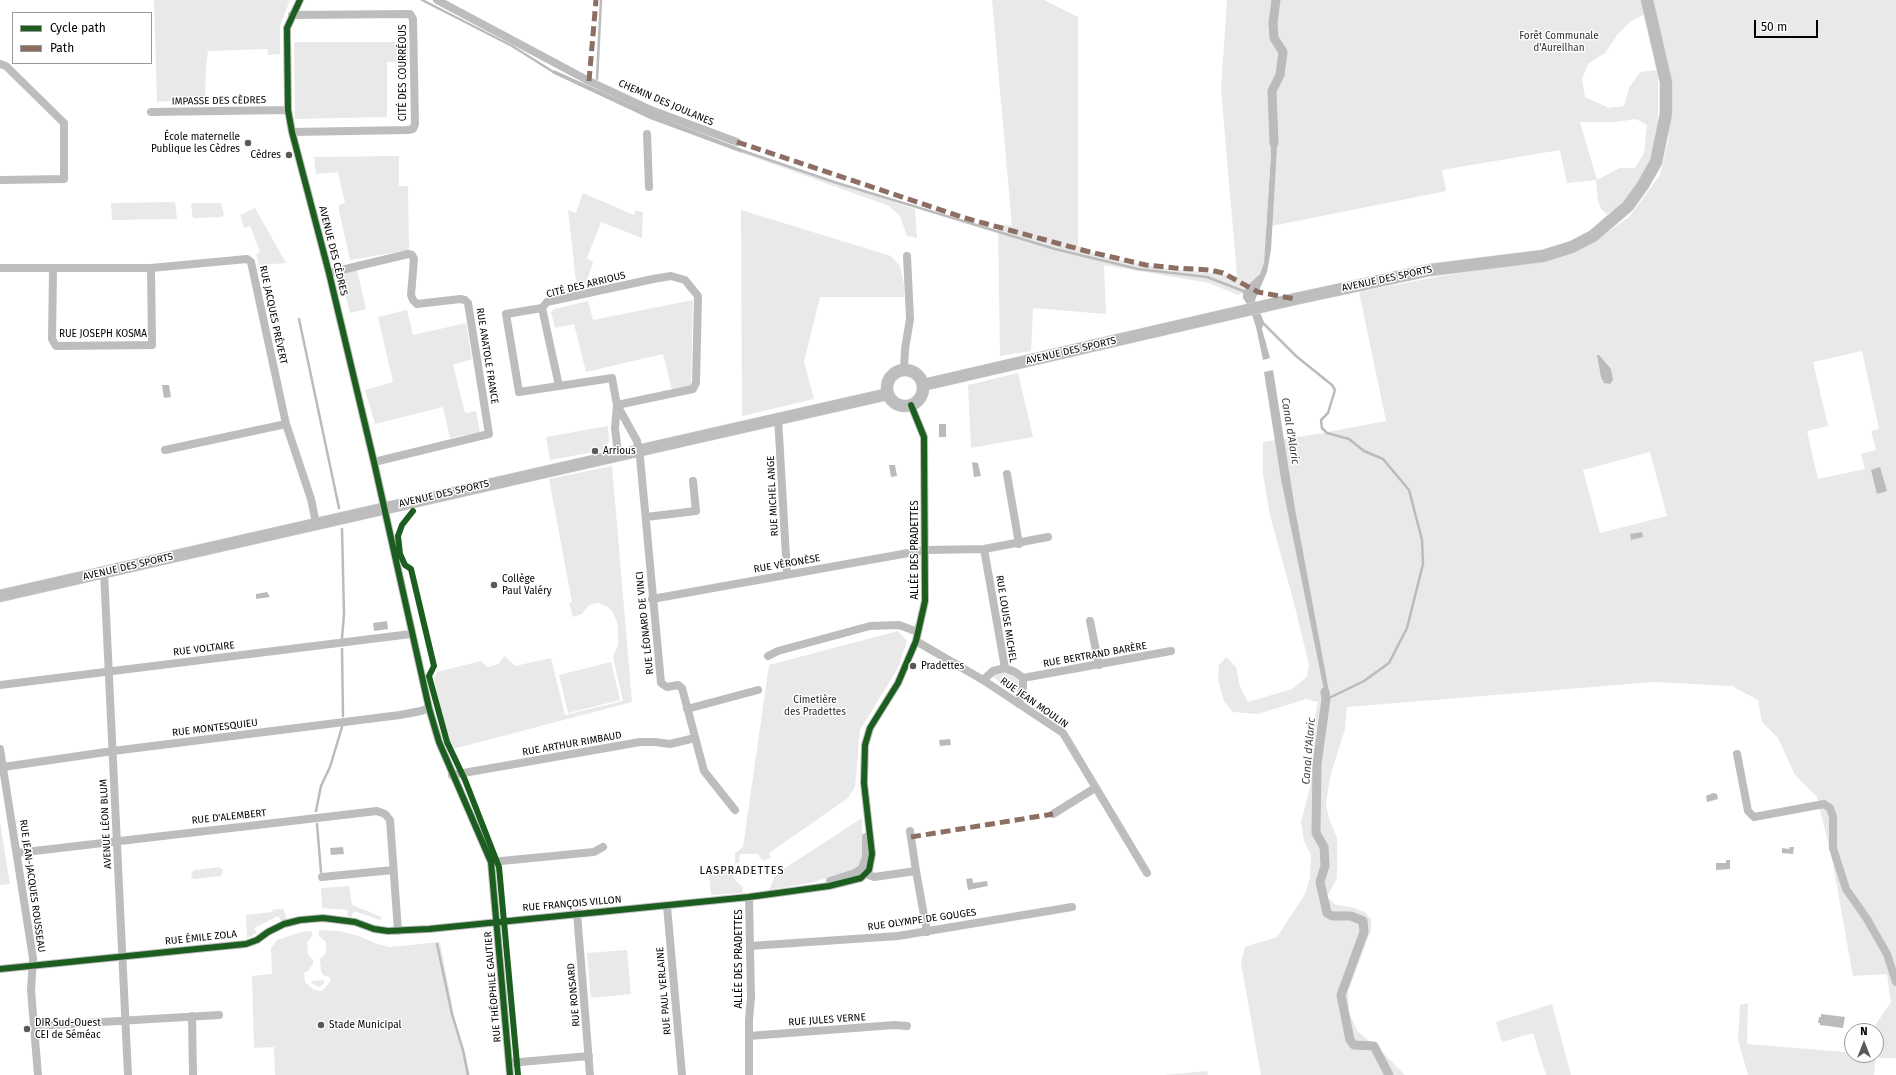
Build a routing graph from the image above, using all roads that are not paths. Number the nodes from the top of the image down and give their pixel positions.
1 (300, 0) edge
2 (437, 0) edge
3 (1647, 0) edge
4 (292, 15) junction
5 (0, 64) edge
6 (288, 110) junction
7 (151, 112) dead end
8 (292, 132) junction
9 (647, 134) dead end
10 (737, 142) dead end
11 (0, 180) edge
12 (648, 187) dead end
13 (907, 256) dead end
14 (0, 268) edge
15 (151, 268) junction
16 (53, 269) junction
17 (329, 273) junction
18 (542, 308) junction
19 (904, 370) junction
20 (923, 385) junction
21 (559, 386) junction
22 (888, 394) junction
23 (617, 405) junction
24 (911, 405) junction
25 (778, 417) junction
26 (286, 424) junction
27 (639, 449) junction
28 (165, 450) dead end
29 (618, 454) junction
30 (374, 462) junction
31 (1007, 474) dead end
32 (693, 481) dead end
33 (384, 507) junction
34 (646, 517) junction
35 (316, 523) junction
36 (1048, 537) dead end
37 (1019, 544) junction
38 (984, 549) junction
39 (925, 550) junction
40 (104, 572) junction
41 (787, 574) junction
42 (0, 596) edge
43 (652, 599) junction
44 (1090, 621) dead end
45 (918, 632) junction
46 (411, 634) junction
47 (916, 641) junction
48 (1171, 651) dead end
49 (768, 656) dead end
50 (1098, 665) junction
51 (1005, 668) junction
52 (109, 671) junction
53 (1023, 678) junction
54 (983, 680) junction
55 (0, 685) edge
56 (758, 690) dead end
57 (1019, 704) junction
58 (429, 708) junction
59 (687, 708) junction
60 (695, 738) junction
61 (0, 749) edge
62 (113, 751) junction
63 (1737, 754) dead end
64 (3, 767) junction
65 (452, 775) junction
66 (1095, 788) junction
67 (735, 810) dead end
68 (1053, 814) dead end
69 (910, 831) dead end
70 (117, 841) junction
71 (603, 846) dead end
72 (17, 852) junction
73 (491, 862) junction
74 (393, 870) junction
75 (916, 871) junction
76 (863, 872) junction
77 (1147, 873) dead end
78 (322, 877) dead end
79 (749, 898) junction
80 (667, 906) junction
81 (1072, 907) dead end
82 (577, 913) junction
83 (497, 921) junction
84 (398, 931) junction
85 (927, 932) junction
86 (750, 946) junction
87 (123, 955) junction
88 (32, 965) junction
89 (0, 969) edge
90 (1896, 982) edge
91 (219, 1015) dead end
92 (192, 1016) junction
93 (126, 1020) junction
94 (35, 1026) junction
95 (907, 1026) dead end
96 (749, 1036) junction
97 (589, 1056) junction
98 (509, 1063) junction
99 (38, 1075) edge
100 (128, 1075) edge
101 (193, 1075) edge
102 (510, 1075) edge
103 (590, 1075) edge
104 (682, 1075) edge
105 (749, 1075) edge

1 - 4 street, AVENUE DES CÈDRES
2 - 10 street, CHEMIN DES JOULANES
3 - 20 main road, AVENUE DES SPORTS
4 - 6 street, AVENUE DES CÈDRES
4 - 8 street, CITÉ DES COURRÉOUS
5 - 11 street
6 - 7 street, IMPASSE DES CÈDRES
6 - 8 street, AVENUE DES CÈDRES
8 - 17 street, AVENUE DES CÈDRES
9 - 12 street
13 - 19 street
14 - 16 street, RUE JACQUES PRÉVERT
15 - 16 street, RUE JACQUES PRÉVERT
15 - 16 street, RUE JOSEPH KOSMA
15 - 26 street, RUE JACQUES PRÉVERT
17 - 30 street, AVENUE DES CÈDRES
17 - 30 street, RUE ANATOLE FRANCE
18 - 21 street, CITÉ DES ARRIOUS
18 - 21 street
18 - 23 street, CITÉ DES ARRIOUS
19 - 20 main road
19 - 22 main road
20 - 24 main road
21 - 23 street
22 - 24 main road
22 - 25 main road, AVENUE DES SPORTS
23 - 27 street
23 - 29 street
24 - 39 street, ALLÉE DES PRADETTES
25 - 27 main road, AVENUE DES SPORTS
25 - 41 street, RUE MICHEL ANGE
26 - 28 street
26 - 35 street, RUE JACQUES PRÉVERT
27 - 29 main road, AVENUE DES SPORTS
27 - 34 street, RUE LÉONARD DE VINCI
29 - 33 main road, AVENUE DES SPORTS
30 - 33 street, AVENUE DES CÈDRES
31 - 37 street
32 - 34 street
33 - 35 main road, AVENUE DES SPORTS
33 - 46 street, RUE THÉOPHILE GAUTIER
34 - 43 street, RUE LÉONARD DE VINCI
35 - 40 main road, AVENUE DES SPORTS
36 - 37 street, RUE VÉRONÈSE
37 - 38 street, RUE VÉRONÈSE
38 - 39 street, RUE VÉRONÈSE
38 - 51 street, RUE LOUISE MICHEL
39 - 41 street, RUE VÉRONÈSE
39 - 45 street, ALLÉE DES PRADETTES
40 - 42 main road, AVENUE DES SPORTS
40 - 52 street, AVENUE LÉON BLUM
41 - 43 street, RUE VÉRONÈSE
43 - 59 street, RUE LÉONARD DE VINCI
44 - 50 street
45 - 47 street, ALLÉE DES PRADETTES
45 - 49 street
46 - 52 street, RUE VOLTAIRE
46 - 58 street, RUE THÉOPHILE GAUTIER
47 - 54 street, RUE JEAN MOULIN
47 - 76 street, ALLÉE DES PRADETTES
48 - 50 street, RUE BERTRAND BARÈRE
50 - 53 street, RUE BERTRAND BARÈRE
51 - 53 street
51 - 54 street, RUE LOUISE MICHEL
52 - 55 street, RUE VOLTAIRE
52 - 62 street, AVENUE LÉON BLUM
53 - 57 street
54 - 57 street, RUE JEAN MOULIN
56 - 59 street
57 - 66 street, RUE JEAN MOULIN
58 - 62 street, RUE MONTESQUIEU
58 - 65 street, RUE THÉOPHILE GAUTIER
59 - 60 street, RUE LÉONARD DE VINCI
60 - 65 street, RUE ARTHUR RIMBAUD
60 - 67 street, RUE LÉONARD DE VINCI
61 - 64 street, RUE JEAN-JACQUES ROUSSEAU
62 - 64 street, RUE MONTESQUIEU
62 - 70 street, AVENUE LÉON BLUM
63 - 90 street
64 - 72 street, RUE JEAN-JACQUES ROUSSEAU
65 - 73 street, RUE THÉOPHILE GAUTIER
66 - 68 street
66 - 77 street, RUE JEAN MOULIN
69 - 75 street
70 - 72 street, RUE D'ALEMBERT
70 - 74 street, RUE D'ALEMBERT
70 - 87 street, AVENUE LÉON BLUM
71 - 73 street
72 - 88 street, RUE JEAN-JACQUES ROUSSEAU
73 - 83 street, RUE THÉOPHILE GAUTIER
74 - 78 street
74 - 84 street, RUE D'ALEMBERT
75 - 76 street
75 - 85 street
76 - 79 street, ALLÉE DES PRADETTES
79 - 80 street, RUE FRANÇOIS VILLON
79 - 86 street, ALLÉE DES PRADETTES
80 - 82 street, RUE FRANÇOIS VILLON
80 - 104 street, RUE PAUL VERLAINE
81 - 85 street, RUE OLYMPE DE GOUGES
82 - 83 street, RUE FRANÇOIS VILLON
82 - 97 street, RUE RONSARD
83 - 84 street, RUE FRANÇOIS VILLON
83 - 98 street, RUE THÉOPHILE GAUTIER
84 - 87 street, RUE ÉMILE ZOLA
85 - 86 street, RUE OLYMPE DE GOUGES
86 - 96 street, ALLÉE DES PRADETTES
87 - 88 street, RUE ÉMILE ZOLA
87 - 93 street, AVENUE LÉON BLUM
88 - 89 street, RUE ÉMILE ZOLA
88 - 94 street, RUE JEAN-JACQUES ROUSSEAU
91 - 92 street
92 - 93 street
92 - 101 street
93 - 94 street
93 - 100 street, AVENUE LÉON BLUM
94 - 99 street, RUE JEAN-JACQUES ROUSSEAU
95 - 96 street, RUE JULES VERNE
96 - 105 street, ALLÉE DES PRADETTES
97 - 98 street
97 - 103 street, RUE RONSARD
98 - 102 street, RUE THÉOPHILE GAUTIER

